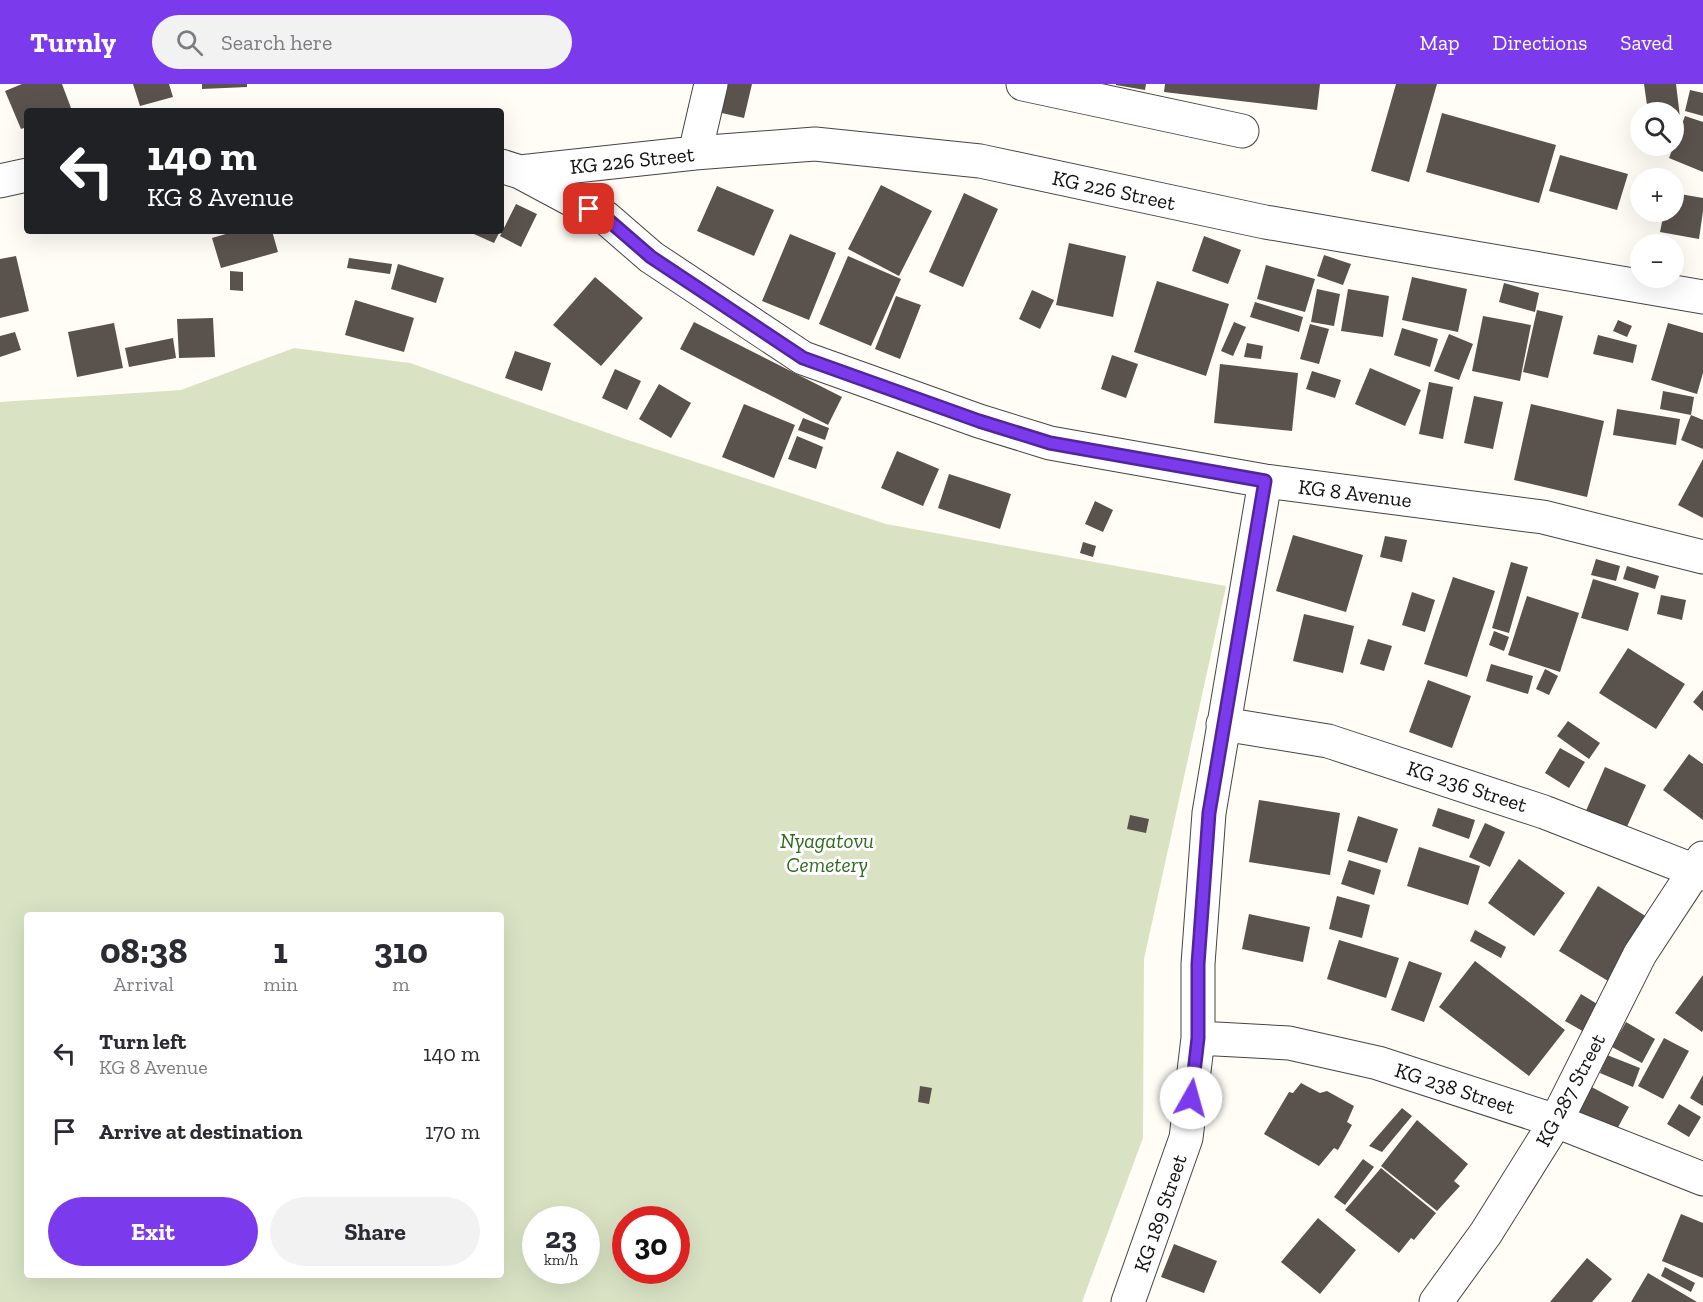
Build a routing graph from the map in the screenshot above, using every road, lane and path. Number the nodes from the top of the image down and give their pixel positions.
1 (711, 84) edge
2 (1023, 84) edge
3 (1242, 131) dead end
4 (695, 153) junction
5 (510, 169) edge
6 (24, 176) edge
7 (0, 181) edge
8 (1703, 297) edge
9 (1265, 481) junction
10 (1703, 557) edge
11 (1223, 724) junction
12 (1700, 868) edge
13 (1198, 1038) junction
14 (1556, 1121) junction
15 (1703, 1179) edge
16 (1128, 1302) edge
17 (1436, 1302) edge

1 - 4 street
2 - 3 street
4 - 5 street, KG 226 Street
4 - 8 street, KG 226 Street
5 - 9 street, KG 8 Avenue
6 - 7 street
9 - 10 street, KG 8 Avenue
9 - 11 street, KG 189 Street
11 - 12 street, KG 236 Street
11 - 13 street, KG 189 Street
12 - 14 street, KG 287 Street
13 - 14 street, KG 238 Street
13 - 16 street, KG 189 Street
14 - 15 street, KG 238 Street
14 - 17 street, KG 287 Street

